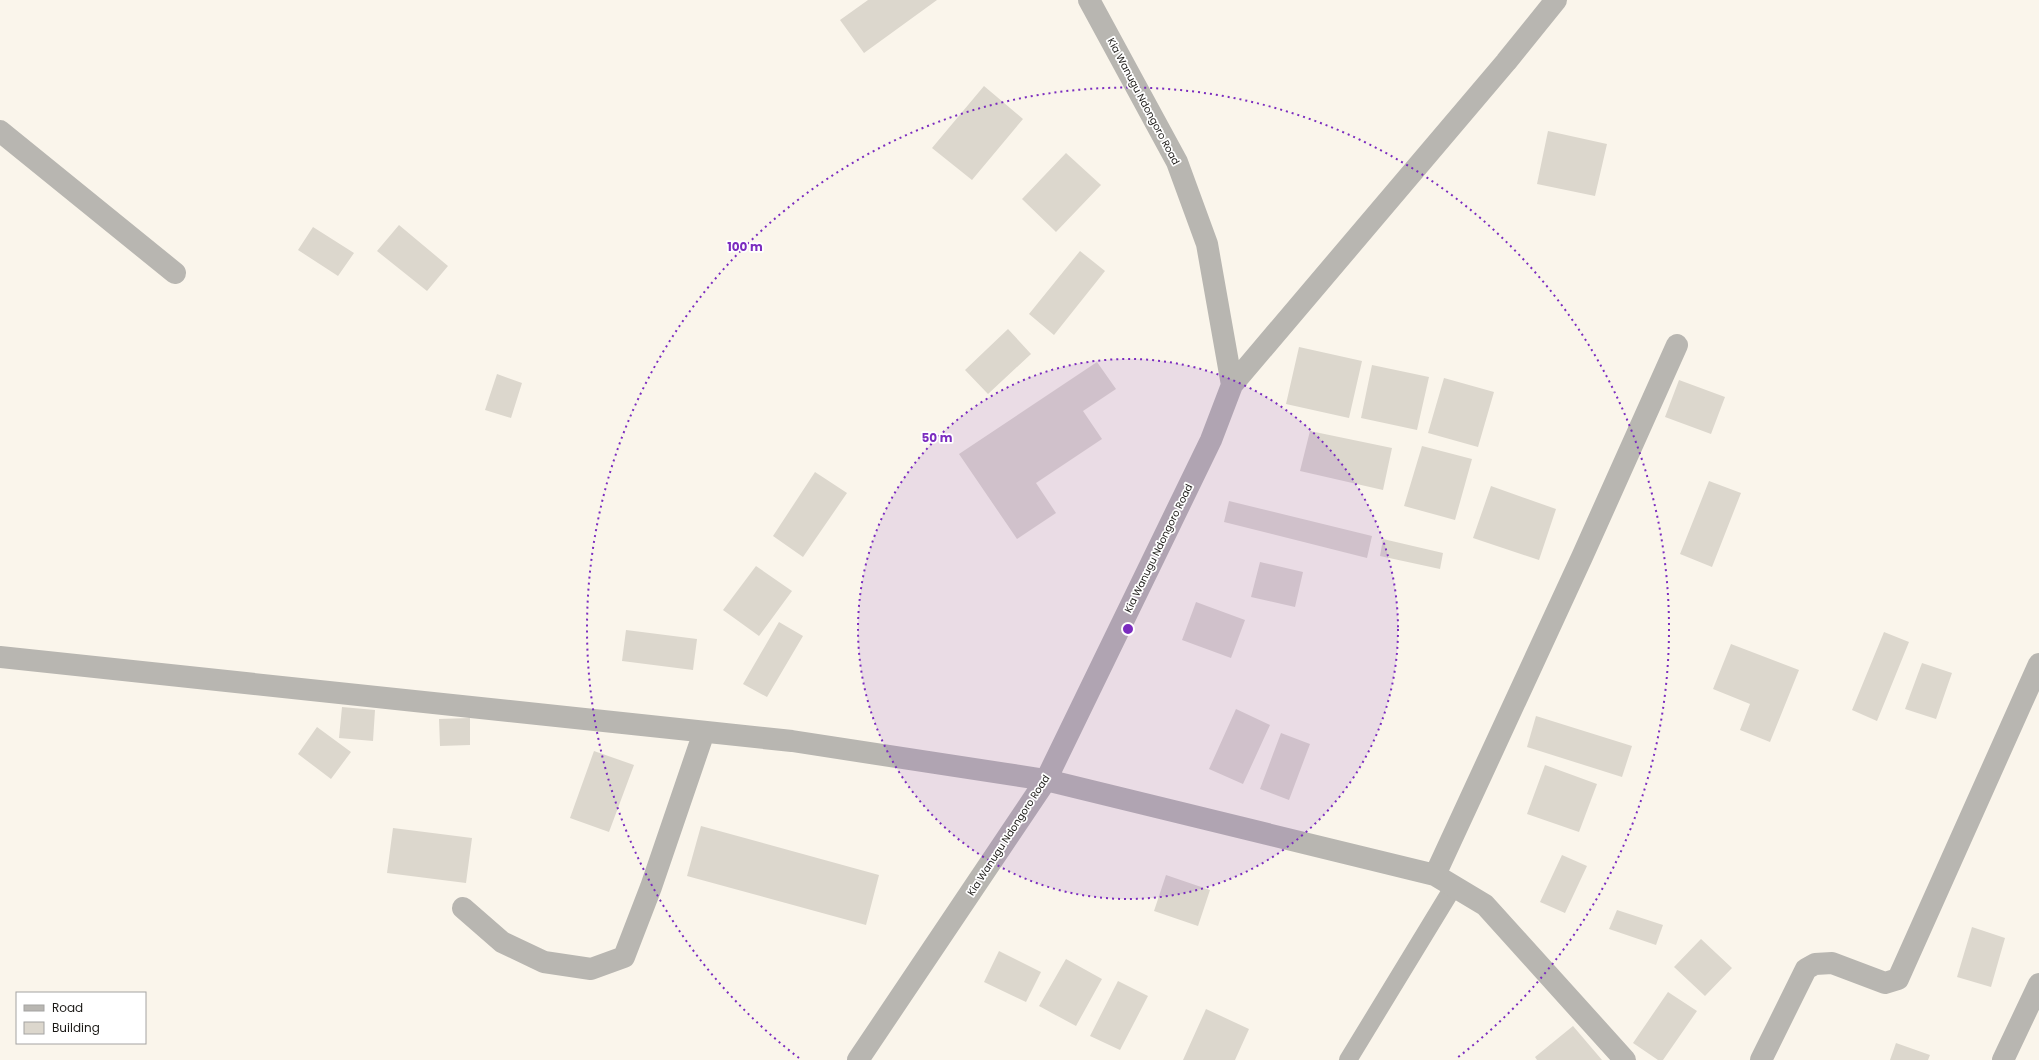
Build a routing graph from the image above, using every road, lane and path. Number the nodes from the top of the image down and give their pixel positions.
1 (1089, 0) edge
2 (1556, 0) edge
3 (0, 132) edge
4 (175, 274) dead end
5 (1677, 345) dead end
6 (1232, 385) junction
7 (0, 657) edge
8 (2039, 664) edge
9 (704, 732) junction
10 (1046, 780) junction
11 (1435, 875) junction
12 (1454, 886) junction
13 (464, 908) dead end
14 (2039, 984) edge
15 (858, 1060) edge
16 (1348, 1060) edge
17 (1624, 1060) edge
18 (1762, 1060) edge
19 (2002, 1060) edge

1 - 6 street, Kia Wanugu Ndongoro Road
2 - 6 street
3 - 4 street
5 - 11 street
6 - 10 street, Kia Wanugu Ndongoro Road
7 - 9 street
8 - 18 street
9 - 10 street
9 - 13 street
10 - 11 street
10 - 15 street, Kia Wanugu Ndongoro Road
11 - 12 street
12 - 16 lane
12 - 17 street
14 - 19 street

